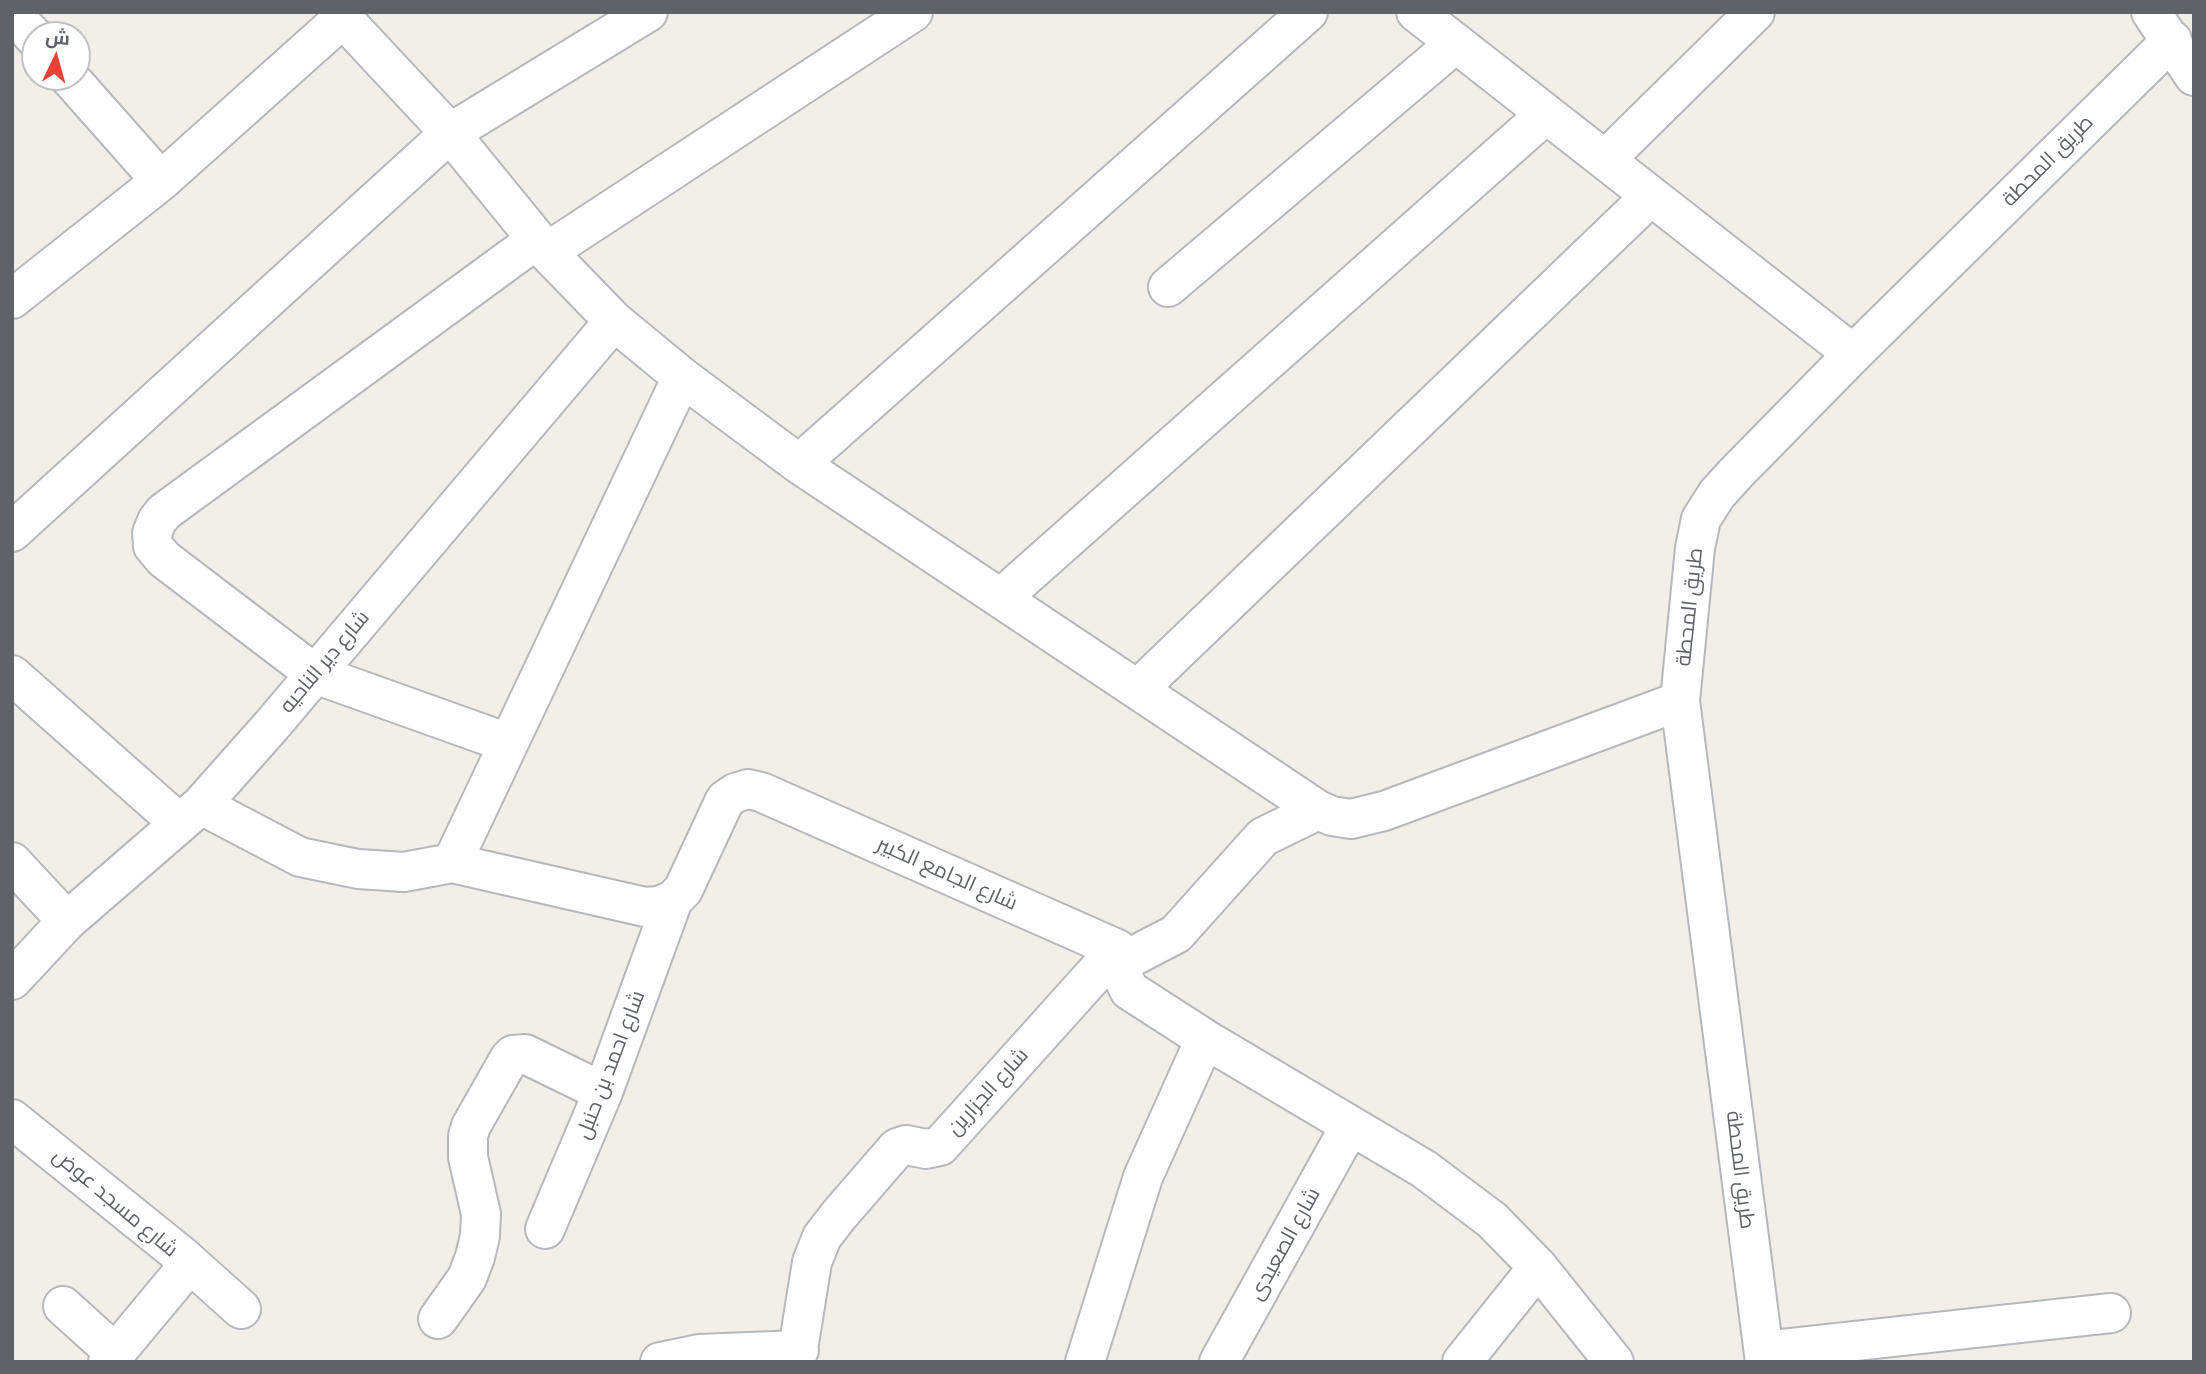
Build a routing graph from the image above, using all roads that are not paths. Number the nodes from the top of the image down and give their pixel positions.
1 (648, 12) edge
2 (913, 12) edge
3 (1308, 12) edge
4 (1416, 12) edge
5 (1755, 12) edge
6 (340, 15) edge
7 (2162, 26) edge
8 (1456, 43) junction
9 (2194, 76) edge
10 (81, 91) edge
11 (1546, 114) junction
12 (450, 133) junction
13 (1605, 160) junction
14 (161, 181) junction
15 (1651, 196) junction
16 (542, 246) junction
17 (1168, 287) dead end
18 (12, 299) edge
19 (614, 321) junction
20 (1853, 354) junction
21 (682, 377) junction
22 (799, 464) junction
23 (12, 532) edge
24 (1001, 598) junction
25 (315, 674) junction
26 (12, 675) edge
27 (1138, 689) junction
28 (1680, 701) junction
29 (509, 743) junction
30 (1318, 810) junction
31 (190, 814) junction
32 (12, 862) edge
33 (452, 863) junction
34 (673, 900) junction
35 (67, 921) junction
36 (1120, 955) junction
37 (12, 980) edge
38 (1205, 1039) junction
39 (603, 1092) junction
40 (12, 1119) edge
41 (1350, 1126) junction
42 (545, 1229) dead end
43 (182, 1256) junction
44 (1538, 1267) junction
45 (63, 1306) dead end
46 (241, 1309) dead end
47 (2111, 1313) dead end
48 (438, 1319) dead end
49 (798, 1356) edge
50 (1765, 1356) edge
51 (112, 1358) edge
52 (660, 1362) edge
53 (1085, 1362) edge
54 (1219, 1362) edge
55 (1462, 1362) edge
56 (1614, 1362) edge

1 - 12 street
2 - 16 street
3 - 22 street
4 - 8 street
5 - 13 street
6 - 12 street
6 - 14 street
7 - 9 street
7 - 20 street, طريق المحطة
8 - 11 street
8 - 17 street
10 - 14 street
11 - 13 street
11 - 24 street
12 - 16 street
12 - 23 street
13 - 15 street
14 - 18 street
15 - 20 street
15 - 27 street
16 - 19 street
16 - 25 street
19 - 21 street
19 - 25 street, شارع دير الناحيه
20 - 28 street, طريق المحطة
21 - 22 street
21 - 29 street
22 - 24 street
24 - 27 street
25 - 29 street
25 - 31 street, شارع دير الناحيه
26 - 31 street
27 - 30 street
28 - 30 street
28 - 50 street, طريق المحطة
29 - 33 street
30 - 36 street
31 - 33 street
31 - 35 street, شارع دير الناحيه
32 - 35 street
33 - 34 street
34 - 36 street, شارع الجامع الكبير
34 - 39 street, شارع احمد بن حنبل
35 - 37 street, شارع دير الناحيه
36 - 38 street
36 - 49 street, شارع الجزارين
38 - 41 street
38 - 53 street
39 - 42 street, شارع احمد بن حنبل
39 - 48 street
40 - 43 street, شارع مسجد عوض
41 - 44 street
41 - 54 street, شارع الصعيدى
43 - 46 street
43 - 51 street, شارع مسجد عوض
44 - 55 street
44 - 56 street
45 - 51 street
47 - 50 street
49 - 52 street

